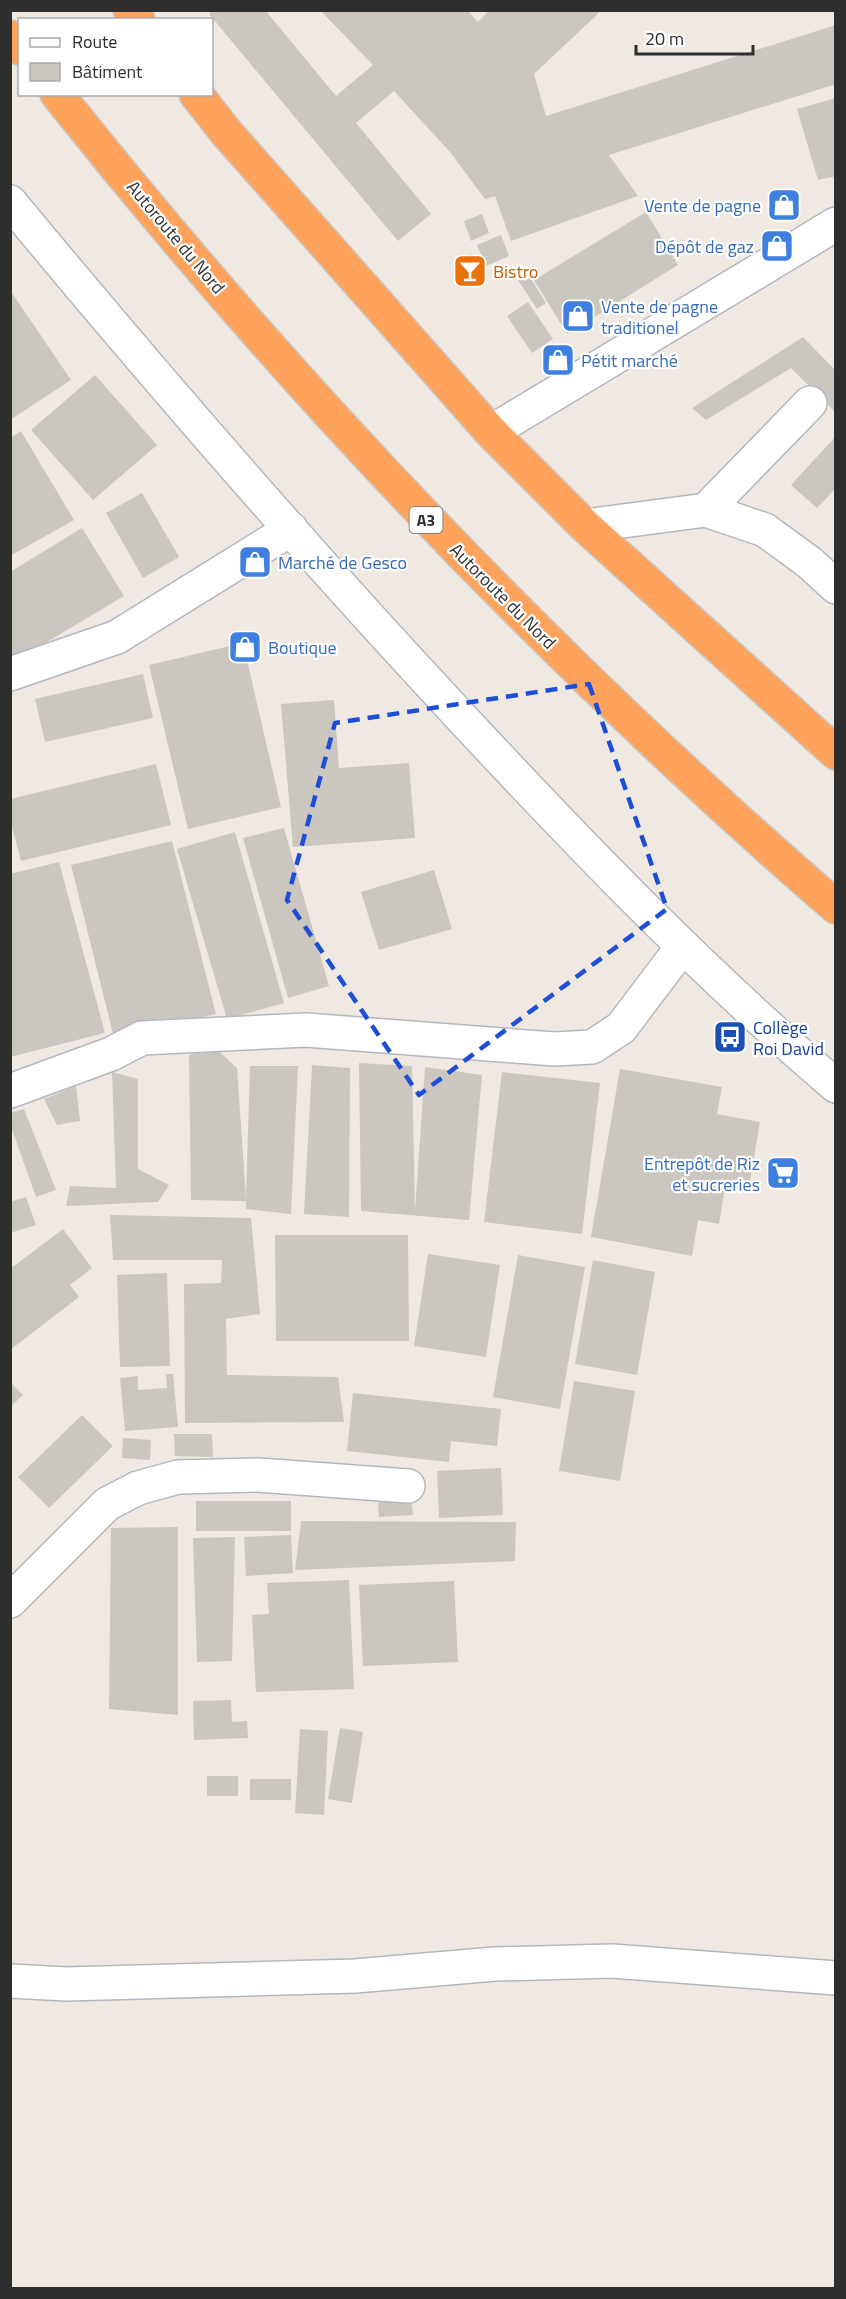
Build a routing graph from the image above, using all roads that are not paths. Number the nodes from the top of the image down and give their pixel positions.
1 (59, 96) edge
2 (198, 96) edge
3 (10, 202) edge
4 (836, 224) edge
5 (810, 403) dead end
6 (491, 432) junction
7 (706, 510) junction
8 (585, 526) junction
9 (291, 530) junction
10 (836, 587) edge
11 (10, 674) edge
12 (836, 753) edge
13 (836, 907) edge
14 (683, 946) junction
15 (836, 1086) edge
16 (10, 1090) edge
17 (408, 1486) dead end
18 (10, 1601) edge
19 (836, 1978) edge
20 (10, 1981) edge

1 - 13 highway, Autoroute du Nord / A3
2 - 6 highway
3 - 9 street
4 - 6 street
5 - 7 street
6 - 8 highway
7 - 8 street
7 - 10 street
8 - 12 highway
9 - 11 street
9 - 14 street
14 - 15 street
14 - 16 street
17 - 18 street
19 - 20 street

